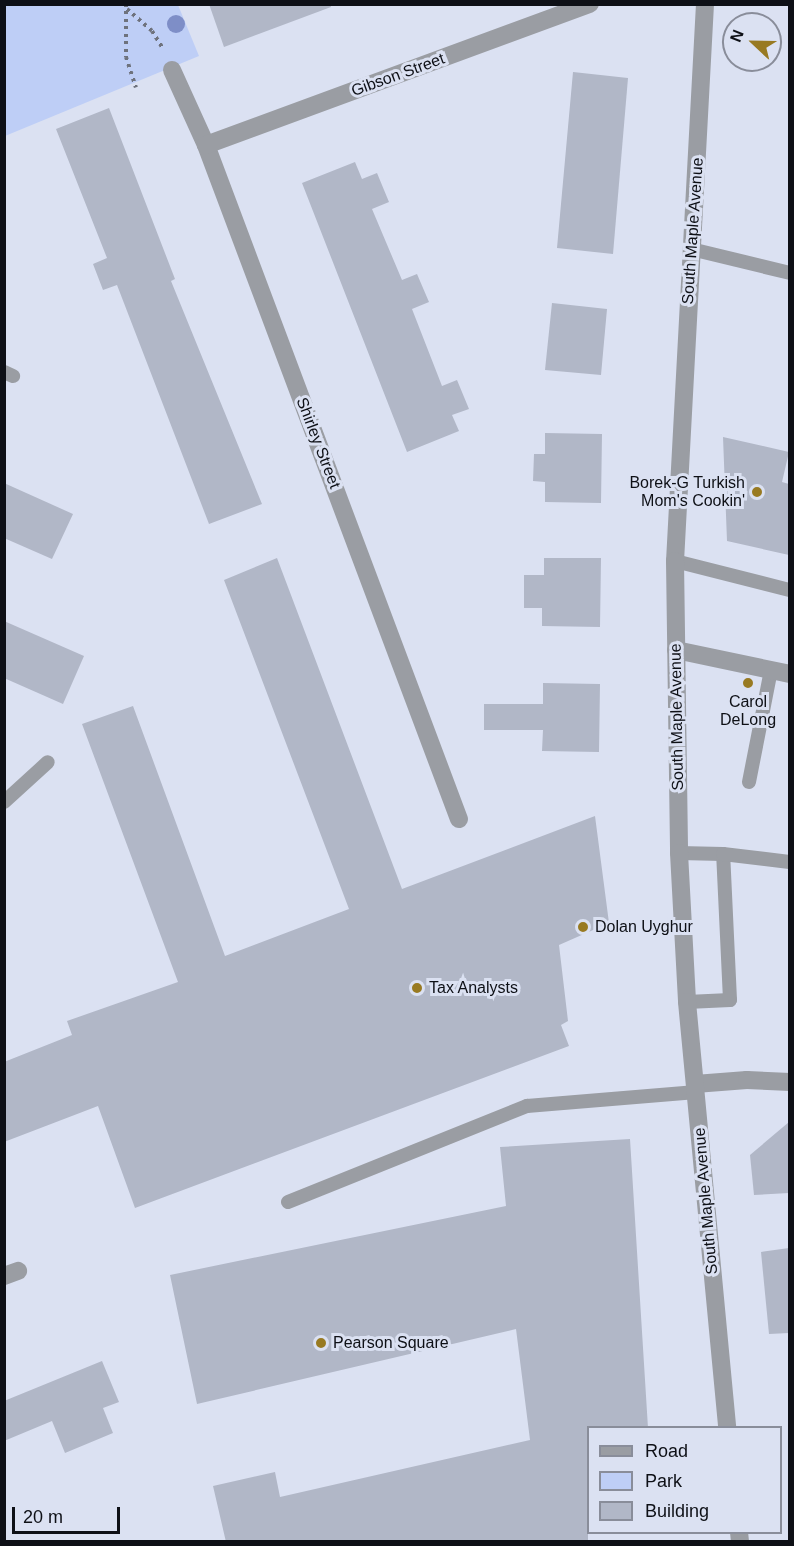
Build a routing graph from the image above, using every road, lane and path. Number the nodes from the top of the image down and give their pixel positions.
1 (590, 4) edge
2 (705, 4) edge
3 (126, 7) edge
4 (172, 70) joint
5 (135, 87) dead end
6 (206, 145) junction
7 (691, 249) junction
8 (789, 273) edge
9 (675, 561) junction
10 (789, 590) edge
11 (676, 650) junction
12 (771, 670) junction
13 (789, 674) edge
14 (48, 762) dead end
15 (749, 782) dead end
16 (4, 802) edge
17 (459, 819) dead end
18 (679, 853) junction
19 (723, 854) junction
20 (789, 862) edge
21 (687, 1002) junction
22 (789, 1082) edge
23 (695, 1088) junction
24 (288, 1202) dead end
25 (727, 1426) edge

1 - 6 street, Gibson Street
2 - 7 street, South Maple Avenue
3 - 4 path
3 - 5 path
4 - 6 street, Shirley Street
6 - 17 street, Shirley Street
7 - 8 lane
7 - 9 street, South Maple Avenue
9 - 10 lane
9 - 11 street, South Maple Avenue
11 - 12 street
11 - 18 street, South Maple Avenue
12 - 13 street
12 - 15 lane
14 - 16 lane
18 - 19 lane
18 - 21 street, South Maple Avenue
19 - 20 lane
19 - 21 lane
21 - 23 street, South Maple Avenue
22 - 23 street
23 - 24 lane
23 - 25 street, South Maple Avenue

